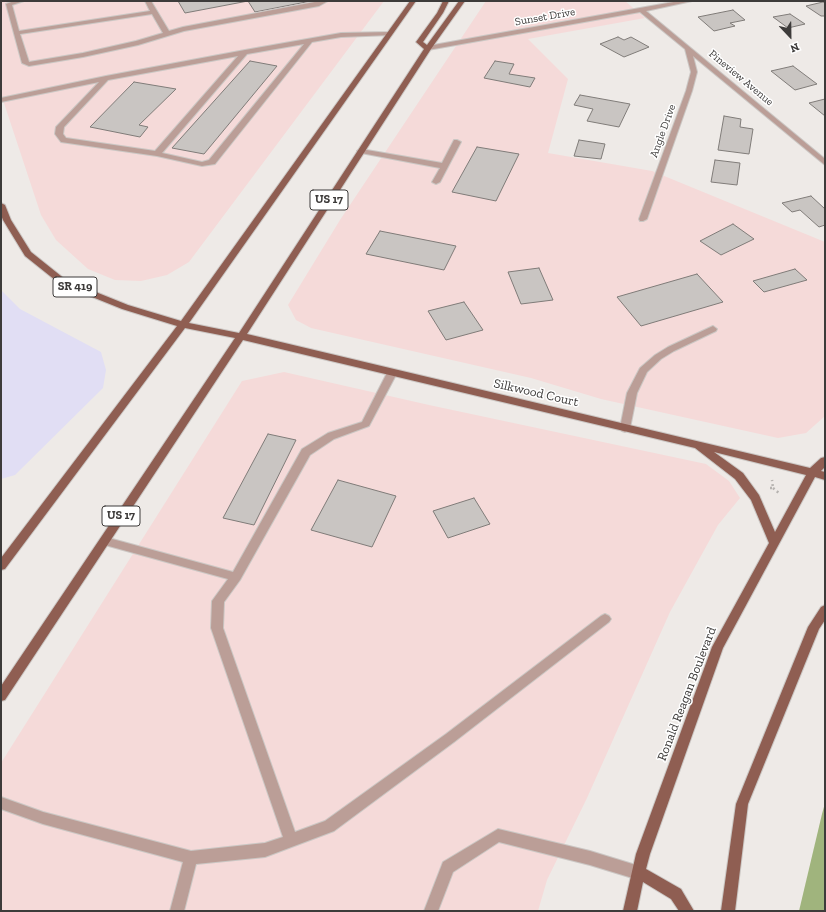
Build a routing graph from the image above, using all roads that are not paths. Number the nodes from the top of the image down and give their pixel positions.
1 (21, 1) edge
2 (148, 1) edge
3 (325, 1) edge
4 (413, 1) edge
5 (446, 1) edge
6 (462, 1) edge
7 (689, 1) edge
8 (642, 10) junction
9 (154, 12) junction
10 (17, 33) junction
11 (167, 34) junction
12 (390, 34) junction
13 (310, 40) junction
14 (428, 48) junction
15 (688, 49) junction
16 (245, 52) junction
17 (106, 78) junction
18 (1, 100) edge
19 (457, 142) dead end
20 (361, 151) junction
21 (157, 154) junction
22 (825, 163) edge
23 (444, 166) junction
24 (436, 182) dead end
25 (2, 209) edge
26 (643, 219) dead end
27 (183, 325) junction
28 (713, 329) dead end
29 (241, 336) junction
30 (392, 373) junction
31 (625, 428) junction
32 (696, 445) junction
33 (825, 461) edge
34 (813, 472) junction
35 (825, 476) edge
36 (105, 541) junction
37 (774, 543) junction
38 (1, 566) edge
39 (236, 577) junction
40 (825, 610) edge
41 (605, 619) dead end
42 (1, 696) edge
43 (1, 803) edge
44 (291, 840) junction
45 (191, 858) junction
46 (639, 873) junction
47 (177, 911) edge
48 (431, 911) edge
49 (630, 911) edge
50 (687, 911) edge
51 (728, 911) edge

1 - 10 street
2 - 9 street
3 - 11 street
4 - 12 main road
5 - 14 main road
6 - 14 main road, US 17
7 - 8 street, Sunset Drive
8 - 14 street, Sunset Drive
8 - 15 street, Pineview Avenue
9 - 10 street
9 - 11 street
10 - 11 street
12 - 13 street
12 - 27 main road
13 - 16 street
13 - 21 street
14 - 20 main road, US 17
15 - 22 street, Pineview Avenue
15 - 26 street, Angle Drive
16 - 17 street
16 - 21 street
17 - 18 street
17 - 21 street
19 - 23 street
20 - 23 street
20 - 29 main road, US 17
23 - 24 street
25 - 27 main road, SR 419
27 - 29 main road, SR 419
27 - 38 main road
28 - 31 street
29 - 30 main road, Silkwood Court
29 - 36 main road, US 17
30 - 31 main road, Silkwood Court
30 - 39 street
31 - 32 main road, Silkwood Court
32 - 34 main road, Silkwood Court
32 - 37 main road
33 - 34 main road, Ronald Reagan Boulevard
34 - 35 main road, Silkwood Court
34 - 37 main road, Ronald Reagan Boulevard
36 - 39 street
36 - 42 main road, US 17
37 - 46 main road, Ronald Reagan Boulevard
39 - 44 street
40 - 51 main road
41 - 44 street
43 - 45 street
44 - 45 street
45 - 47 street
46 - 48 street
46 - 49 main road, Ronald Reagan Boulevard
46 - 50 main road

